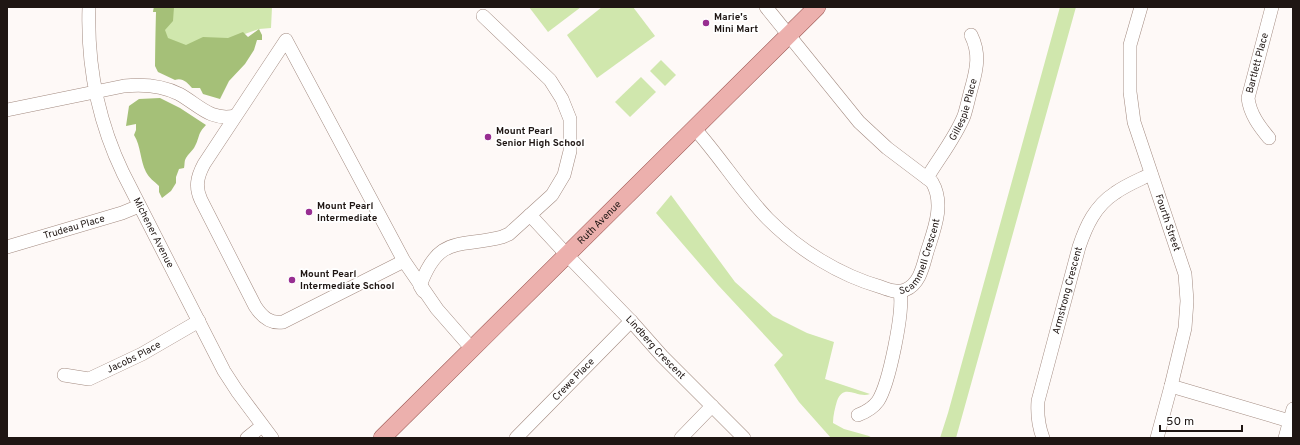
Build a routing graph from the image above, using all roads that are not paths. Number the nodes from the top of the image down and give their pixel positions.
1 (89, 7) edge
2 (766, 7) edge
3 (817, 7) edge
4 (1141, 7) edge
5 (1272, 7) edge
6 (483, 16) dead end
7 (789, 35) junction
8 (971, 36) dead end
9 (95, 92) junction
10 (7, 110) edge
11 (235, 116) junction
12 (695, 129) junction
13 (1270, 138) dead end
14 (1151, 174) junction
15 (927, 178) junction
16 (140, 206) junction
17 (530, 215) junction
18 (7, 246) edge
19 (567, 255) junction
20 (404, 261) junction
21 (420, 286) junction
22 (900, 292) junction
23 (199, 320) junction
24 (631, 321) junction
25 (470, 352) junction
26 (64, 375) dead end
27 (1171, 386) junction
28 (712, 406) junction
29 (858, 415) dead end
30 (1292, 417) edge
31 (262, 426) junction
32 (247, 438) edge
33 (272, 438) edge
34 (382, 438) edge
35 (516, 438) edge
36 (681, 438) edge
37 (744, 438) edge
38 (1043, 438) edge
39 (1156, 438) edge
40 (1285, 438) edge

1 - 9 street, Michener Avenue
2 - 7 street, Scammell Crescent
3 - 7 main road, Ruth Avenue
4 - 14 street, Fourth Street
5 - 13 street, Bartlett Place
6 - 17 street
7 - 12 main road, Ruth Avenue
7 - 15 street, Scammell Crescent
8 - 15 street, Gillespie Place
9 - 10 street
9 - 11 street
9 - 16 street, Michener Avenue
11 - 20 street
11 - 20 street
12 - 19 main road, Ruth Avenue
12 - 22 street, Scammell Crescent
14 - 27 street, Fourth Street
14 - 38 street, Armstrong Crescent
15 - 22 street, Scammell Crescent
16 - 18 street, Trudeau Place
16 - 23 street, Michener Avenue
17 - 19 street, Lindberg Crescent
17 - 21 street
19 - 24 street, Lindberg Crescent
19 - 25 main road, Ruth Avenue
20 - 21 street
21 - 25 street
22 - 29 street
23 - 26 street, Jacobs Place
23 - 31 street, Michener Avenue
24 - 28 street, Lindberg Crescent
24 - 35 street, Crewe Place
25 - 34 main road, Ruth Avenue
27 - 30 street
27 - 39 street, Fourth Street
28 - 36 street
28 - 37 street, Lindberg Crescent
30 - 40 street
31 - 32 street
31 - 33 street, Michener Avenue

